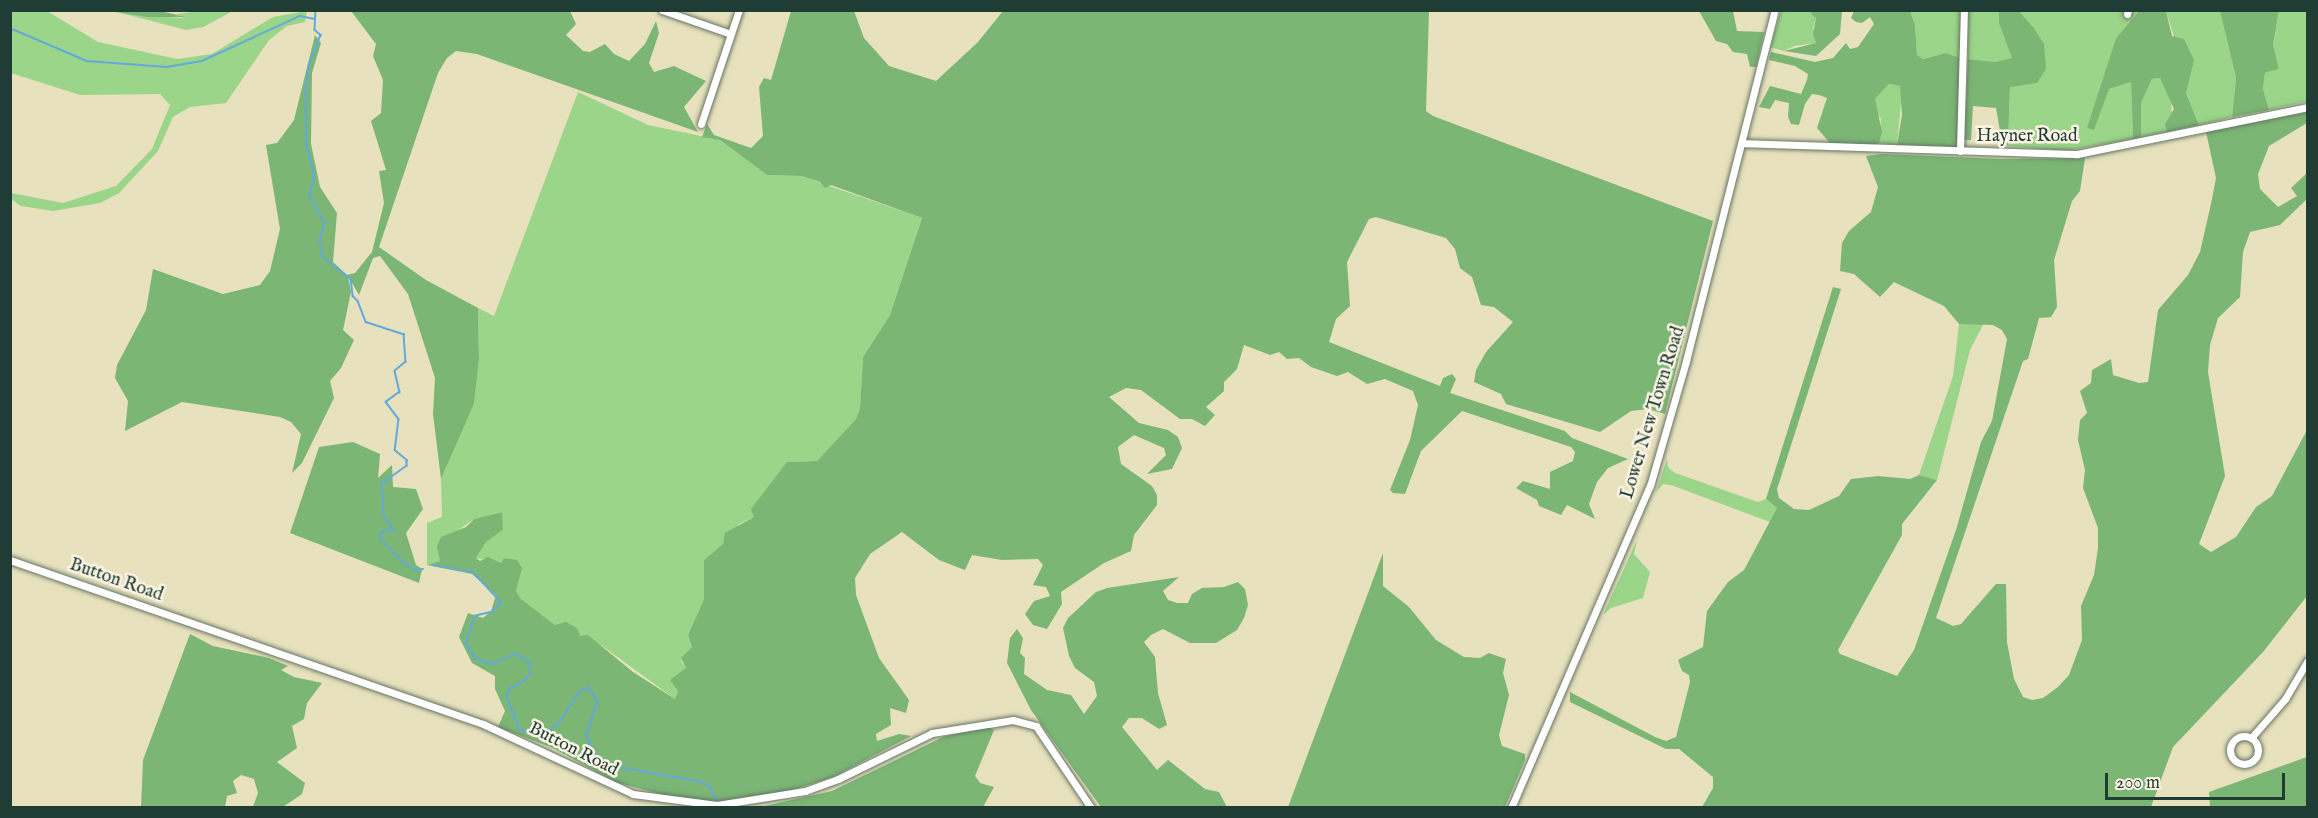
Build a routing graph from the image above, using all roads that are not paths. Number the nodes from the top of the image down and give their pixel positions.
1 (662, 10) edge
2 (739, 10) edge
3 (1775, 10) edge
4 (1964, 10) edge
5 (731, 34) junction
6 (2307, 107) edge
7 (701, 124) dead end
8 (1742, 143) junction
9 (1960, 151) junction
10 (10, 560) edge
11 (2307, 660) edge
12 (2251, 738) junction
13 (1091, 807) edge
14 (1511, 807) edge

1 - 5 street
2 - 5 street
3 - 8 street, Lower New Town Road
4 - 9 street
5 - 7 street
6 - 9 street, Hayner Road
8 - 9 street, Hayner Road
8 - 14 street, Lower New Town Road
10 - 13 street, Button Road
11 - 12 street
12 - 12 street

